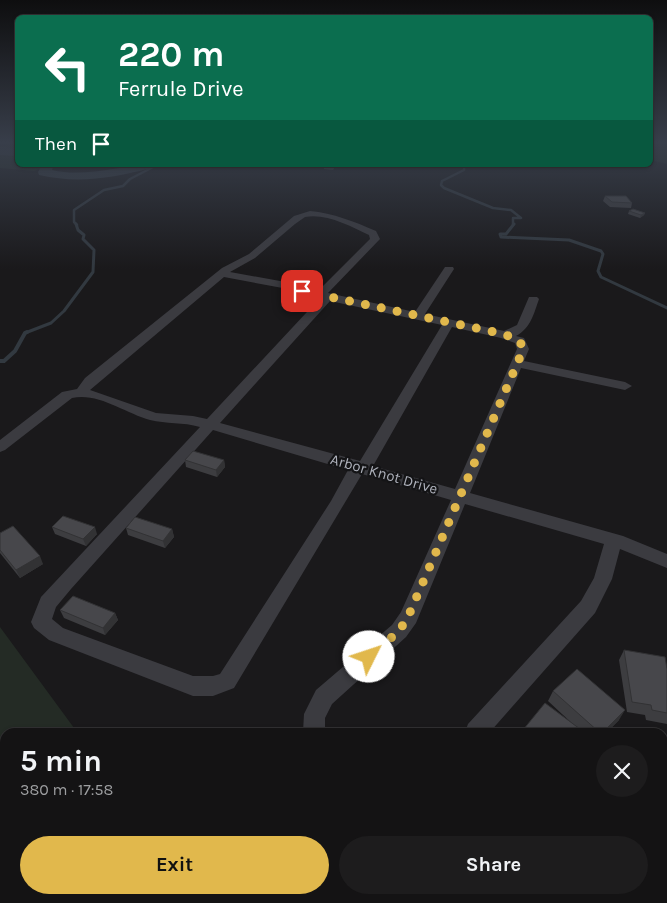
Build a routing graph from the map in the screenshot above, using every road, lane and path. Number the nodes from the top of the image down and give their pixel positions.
1 (449, 268) dead end
2 (222, 274) junction
3 (324, 296) junction
4 (533, 299) dead end
5 (418, 316) junction
6 (449, 323) junction
7 (504, 334) junction
8 (517, 363) junction
9 (625, 386) dead end
10 (81, 392) junction
11 (211, 425) junction
12 (0, 447) edge
13 (361, 467) junction
14 (459, 495) junction
15 (614, 541) junction
16 (667, 561) edge
17 (314, 728) edge
18 (480, 728) edge

1 - 5 street
2 - 3 street
2 - 3 street
2 - 10 street
3 - 5 street
3 - 11 street
4 - 7 street
5 - 6 street
6 - 7 street
6 - 13 street
7 - 8 street
8 - 9 street
8 - 14 street
10 - 11 street, Arbor Knot Drive
10 - 12 street
11 - 13 street, Arbor Knot Drive
11 - 13 street
13 - 14 street, Arbor Knot Drive
14 - 15 street, Arbor Knot Drive
14 - 17 street
15 - 16 street, Arbor Knot Drive
15 - 18 street

